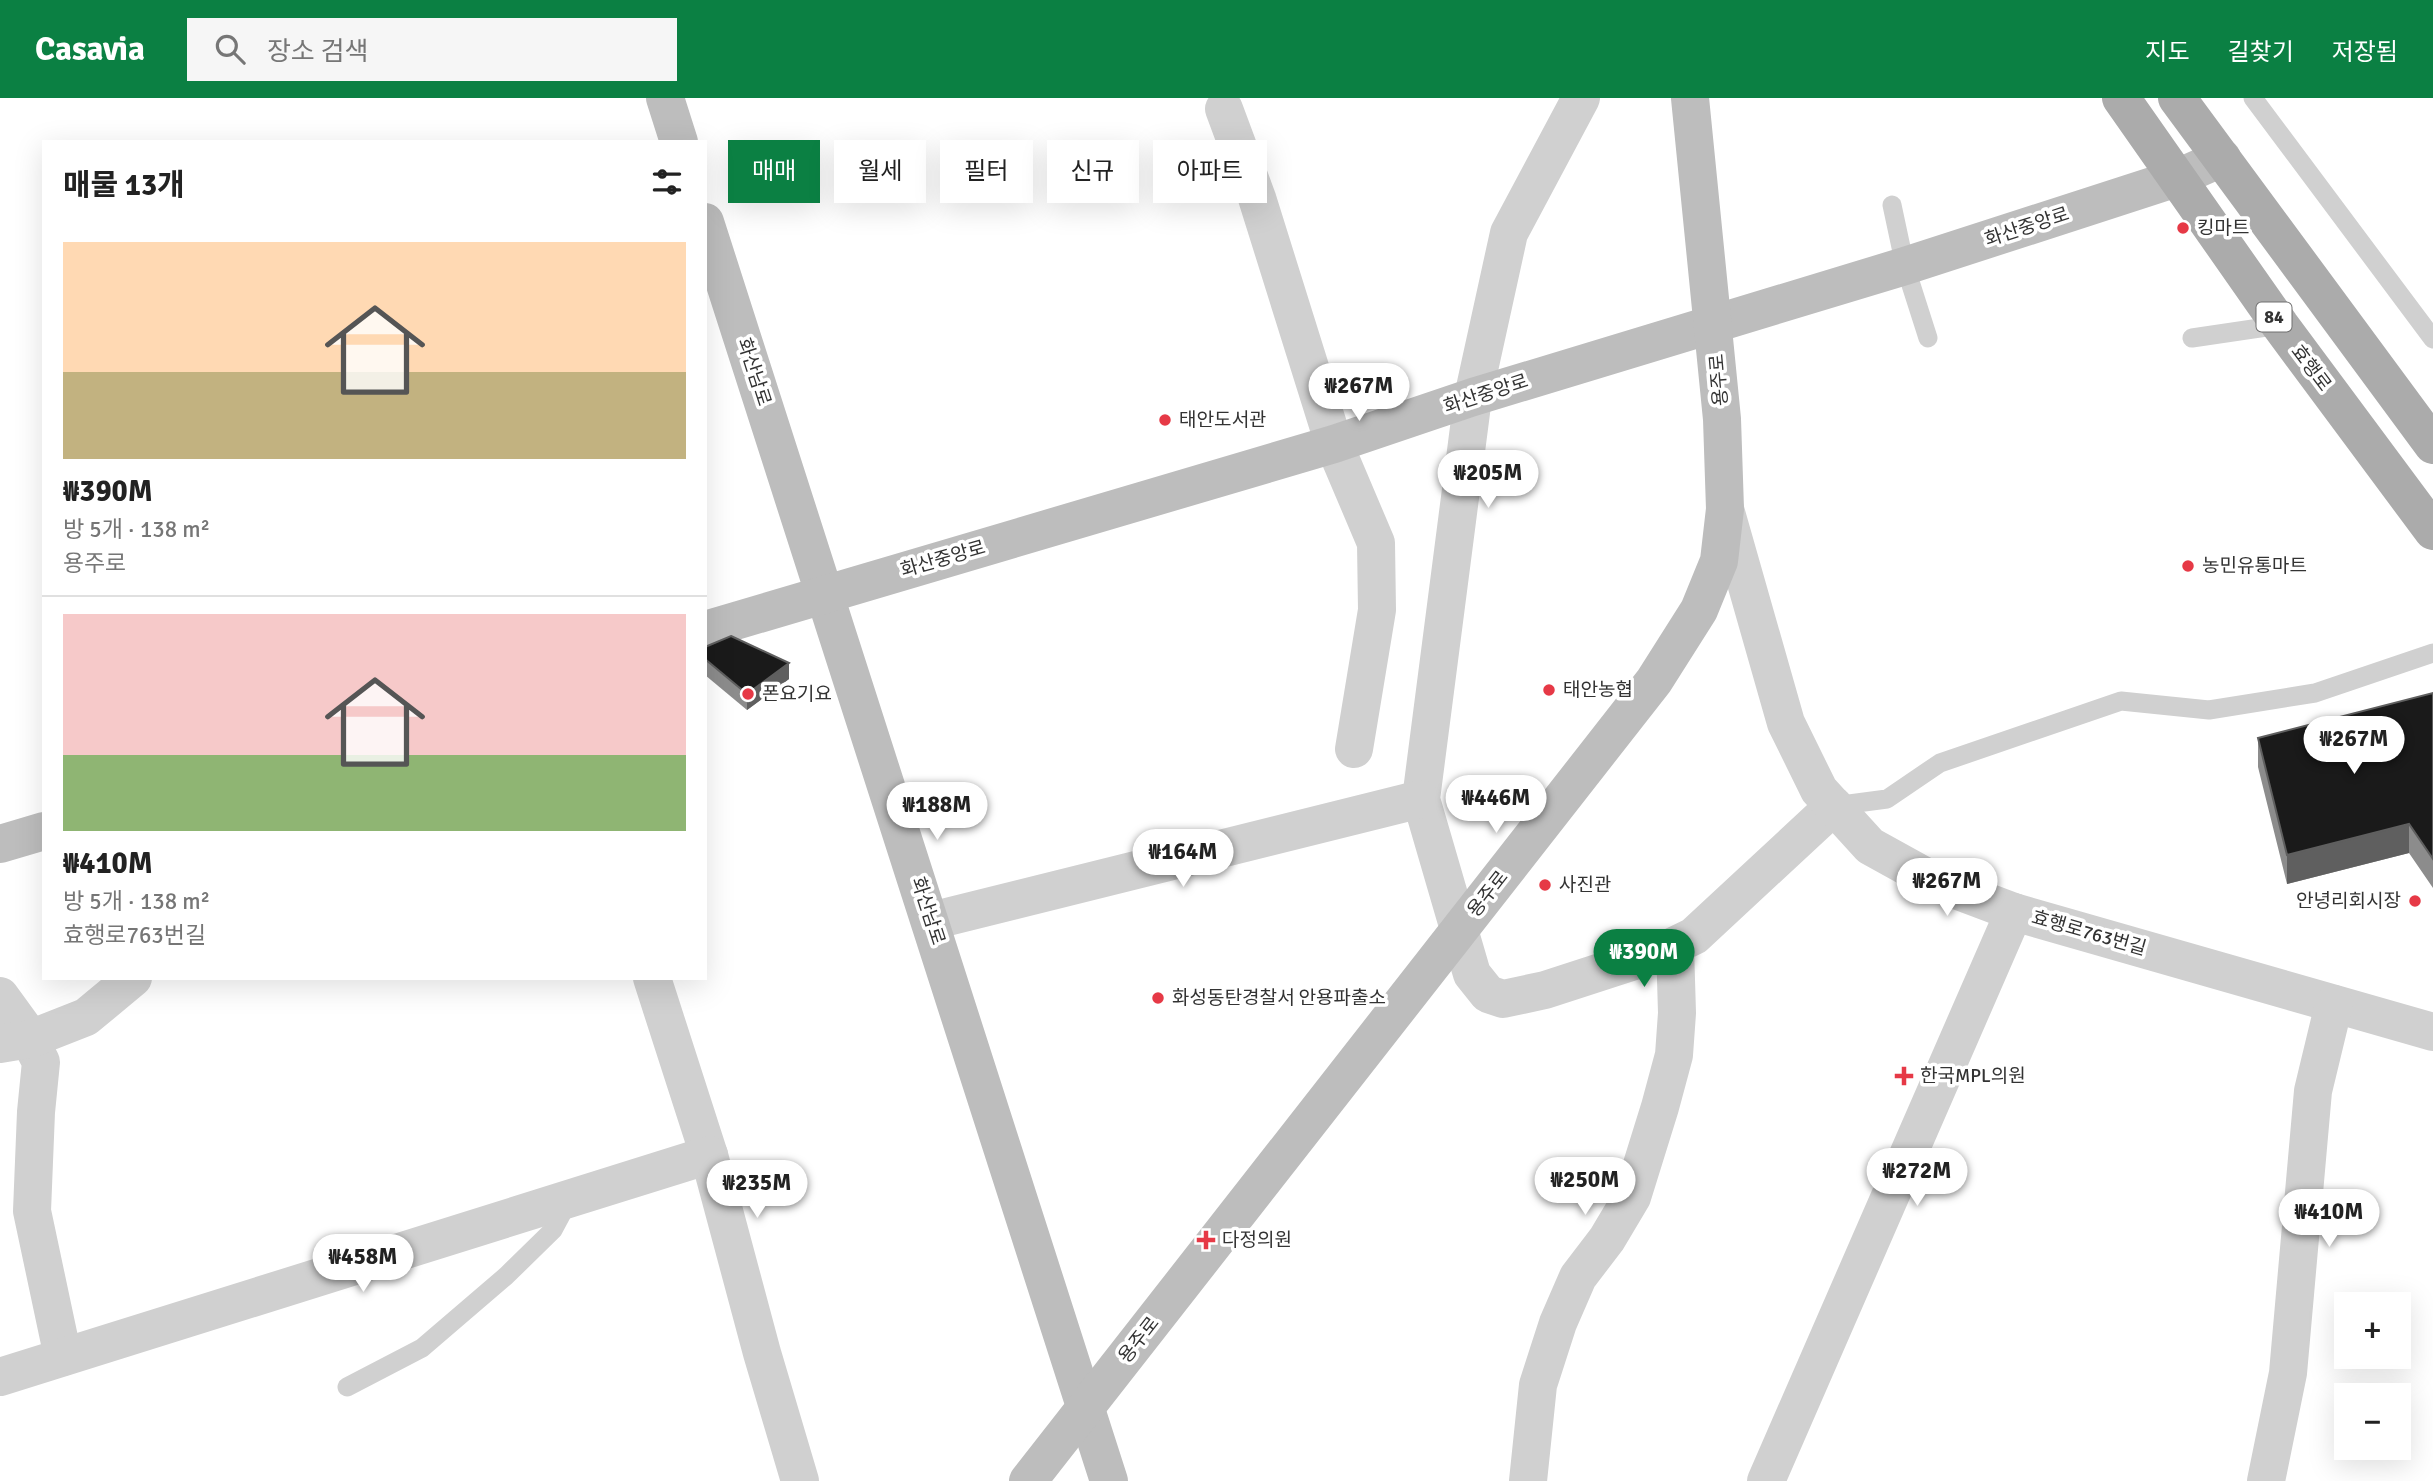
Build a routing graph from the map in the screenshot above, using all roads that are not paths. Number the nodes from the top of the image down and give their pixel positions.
1 (665, 98) edge
2 (1581, 98) edge
3 (1690, 98) edge
4 (2121, 98) edge
5 (2177, 98) edge
6 (2253, 98) edge
7 (1224, 109) dead end
8 (678, 140) edge
9 (2222, 158) junction
10 (2177, 178) junction
11 (1892, 205) dead end
12 (707, 228) edge
13 (1905, 266) junction
14 (1714, 324) junction
15 (2280, 325) junction
16 (1928, 338) dead end
17 (2192, 338) dead end
18 (2433, 339) edge
19 (1473, 397) junction
20 (1334, 444) junction
21 (2433, 445) edge
22 (1725, 509) junction
23 (2433, 531) edge
24 (825, 594) junction
25 (707, 629) edge
26 (2433, 653) edge
27 (1354, 749) dead end
28 (1421, 799) junction
29 (1834, 806) junction
30 (42, 832) edge
31 (0, 844) edge
32 (2014, 912) junction
33 (931, 921) junction
34 (1458, 932) junction
35 (1675, 946) junction
36 (131, 980) edge
37 (653, 980) edge
38 (0, 996) edge
39 (2334, 1004) junction
40 (2433, 1032) edge
41 (15, 1042) edge
42 (709, 1155) junction
43 (570, 1198) junction
44 (63, 1357) junction
45 (0, 1377) edge
46 (347, 1387) dead end
47 (1086, 1407) junction
48 (800, 1481) edge
49 (1028, 1481) edge
50 (1110, 1481) edge
51 (1528, 1481) edge
52 (1766, 1481) edge
53 (2266, 1481) edge

1 - 8 street
2 - 19 street
3 - 14 street, 용주로
4 - 10 main road, 효행로 / 84
5 - 9 main road
6 - 18 lane
7 - 20 street
9 - 10 street, 화산중앙로
9 - 21 main road
10 - 13 street, 화산중앙로
10 - 15 main road, 효행로 / 84
11 - 13 lane
12 - 24 street, 화산남로
13 - 14 street, 화산중앙로
13 - 16 lane
14 - 19 street, 화산중앙로
14 - 22 street, 용주로
15 - 17 lane
15 - 23 main road, 효행로 / 84
19 - 20 street, 화산중앙로
19 - 28 street
20 - 24 street, 화산중앙로
20 - 27 street
22 - 29 street, 효행로763번길
22 - 34 street, 용주로
24 - 25 street, 화산중앙로
24 - 33 street, 화산남로
26 - 29 lane
28 - 33 street
28 - 34 street
29 - 32 street, 효행로763번길
29 - 35 street
30 - 31 street
32 - 39 street, 효행로763번길
32 - 52 street
33 - 47 street, 화산남로
34 - 35 street
34 - 47 street, 용주로
35 - 51 street
36 - 41 street
37 - 42 street
38 - 41 street
39 - 40 street, 효행로763번길
39 - 53 street
41 - 44 street
42 - 43 street
42 - 48 street
43 - 44 street
43 - 46 lane
44 - 45 street
47 - 49 street, 용주로
47 - 50 street, 화산남로

